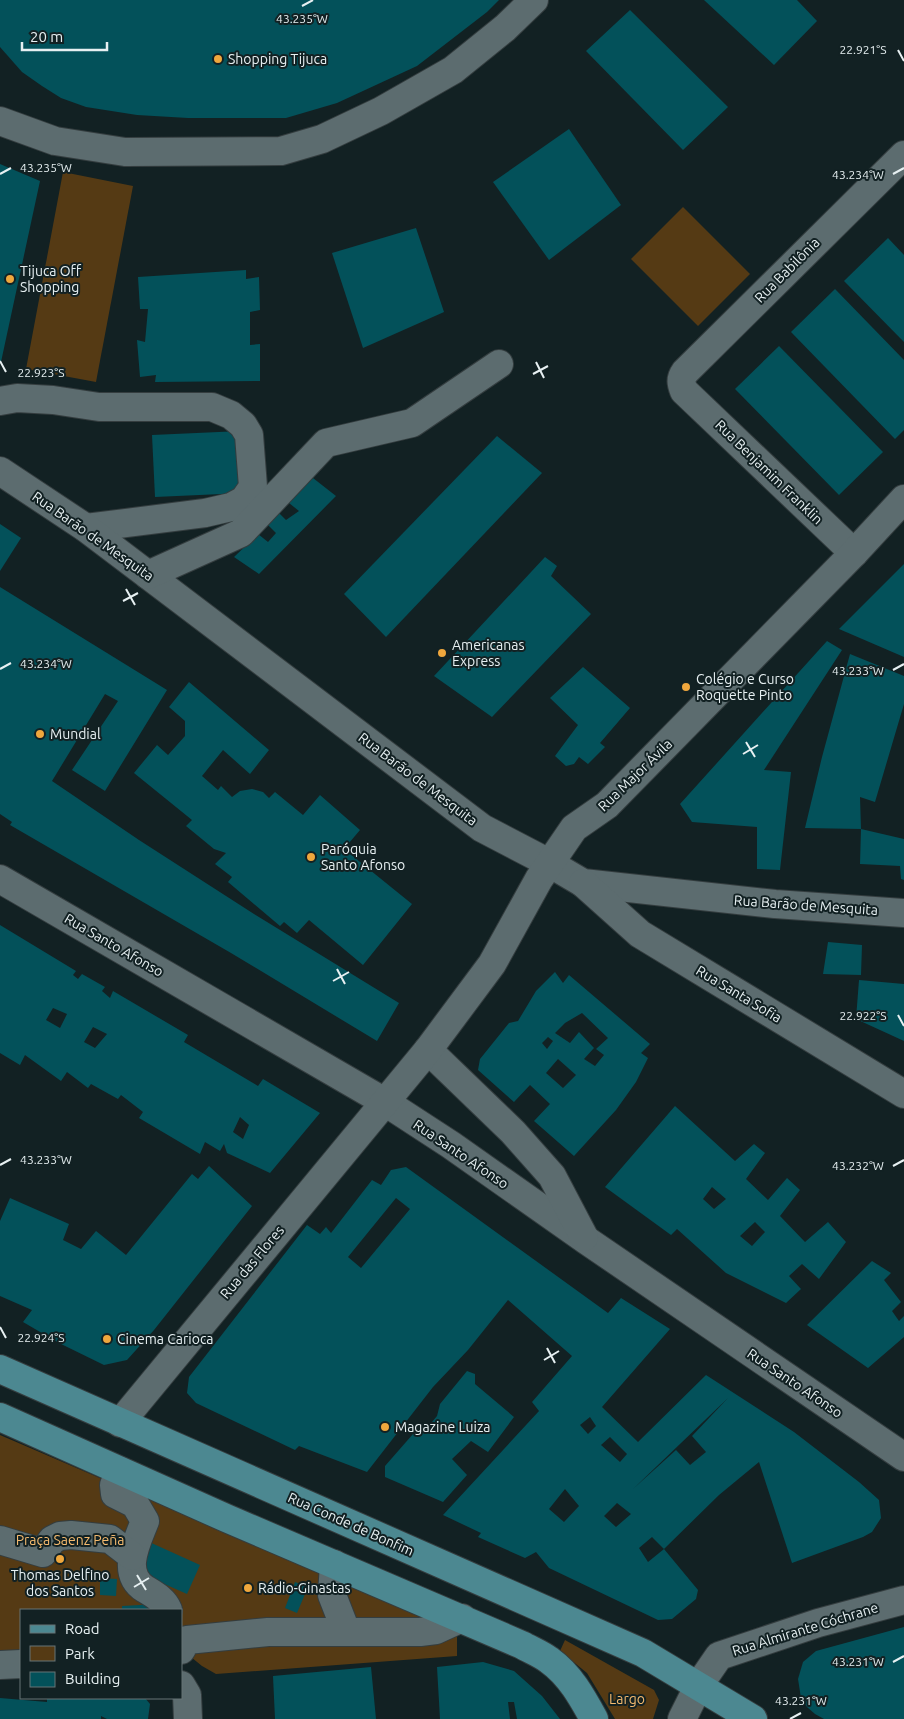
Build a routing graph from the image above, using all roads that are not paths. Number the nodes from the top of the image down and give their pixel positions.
1 (534, 0) edge
2 (0, 121) edge
3 (904, 155) edge
4 (499, 364) dead end
5 (684, 391) joint
6 (0, 401) edge
7 (0, 471) edge
8 (904, 499) edge
9 (86, 528) junction
10 (854, 553) junction
11 (148, 575) junction
12 (549, 863) junction
13 (0, 879) edge
14 (583, 883) junction
15 (904, 913) edge
16 (428, 1050) junction
17 (904, 1094) edge
18 (385, 1102) junction
19 (586, 1240) junction
20 (0, 1369) edge
21 (0, 1418) edge
22 (120, 1423) junction
23 (904, 1457) edge
24 (120, 1471) junction
25 (0, 1540) edge
26 (132, 1556) junction
27 (334, 1564) junction
28 (904, 1600) edge
29 (168, 1609) edge
30 (462, 1618) junction
31 (346, 1632) junction
32 (183, 1641) edge
33 (20, 1664) edge
34 (0, 1665) edge
35 (699, 1685) junction
36 (594, 1719) edge
37 (682, 1719) edge
38 (752, 1719) edge

1 - 2 street
3 - 5 street, Rua Babilônia
4 - 11 street
5 - 10 street, Rua Benjamim Franklin
6 - 9 street
7 - 9 street, Rua Barão de Mesquita
8 - 10 street, Rua Major Ávila
9 - 11 street, Rua Barão de Mesquita
10 - 12 street, Rua Major Ávila
11 - 12 street, Rua Barão de Mesquita
12 - 14 street, Rua Barão de Mesquita
12 - 16 street, Rua Major Ávila
13 - 18 street, Rua Santo Afonso
14 - 15 street, Rua Barão de Mesquita
14 - 17 street, Rua Santa Sofia
16 - 18 street, Rua Major Ávila
16 - 19 street
18 - 19 street, Rua Santo Afonso
18 - 22 street, Rua das Flores
19 - 23 street, Rua Santo Afonso
20 - 22 main road, Rua Conde de Bonfim
21 - 24 main road
22 - 35 main road, Rua Conde de Bonfim
24 - 26 street
24 - 27 main road
25 - 26 street
26 - 29 street
27 - 30 main road
27 - 31 street
28 - 35 street, Rua Almirante Cóchrane
30 - 31 street
30 - 36 main road
31 - 32 street
33 - 34 street
35 - 37 street, Rua Almirante Cóchrane
35 - 38 main road, Rua Conde de Bonfim

